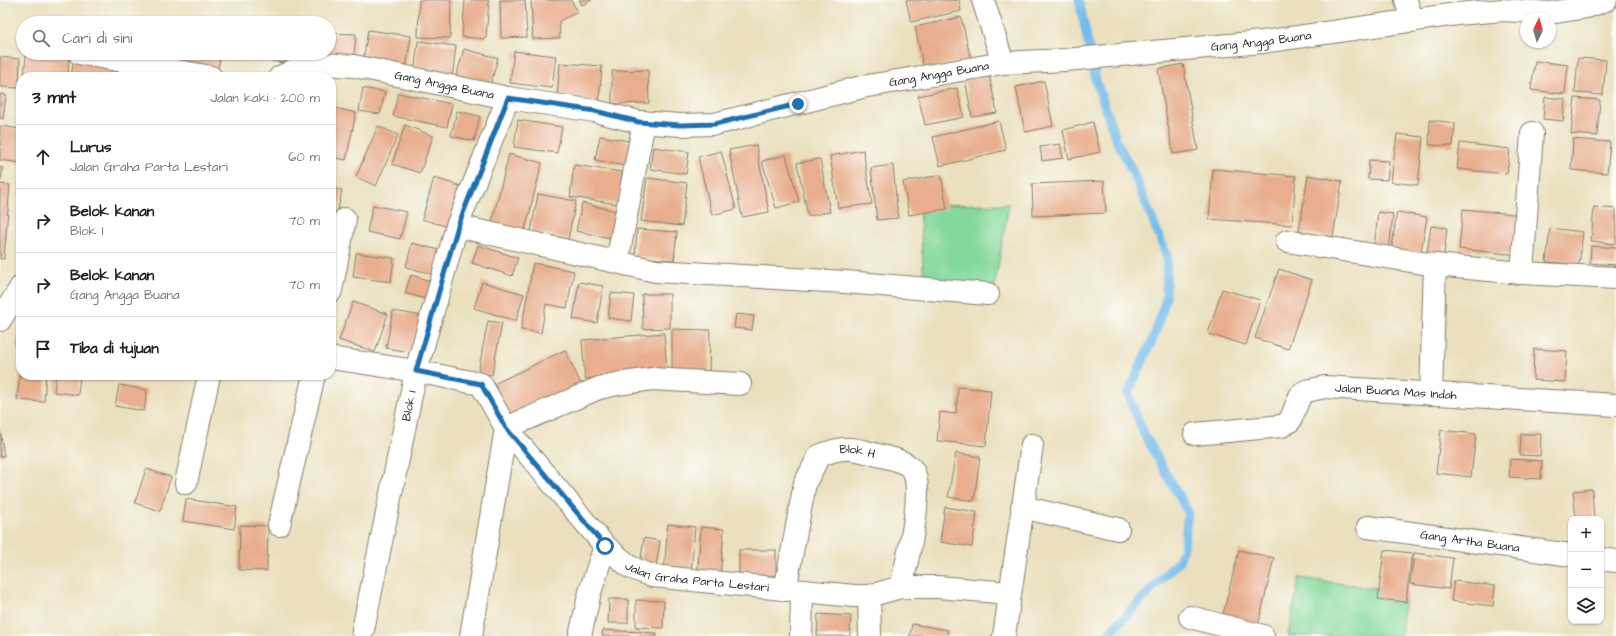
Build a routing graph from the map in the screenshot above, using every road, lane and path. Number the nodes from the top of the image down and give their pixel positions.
1 (983, 0) edge
2 (1406, 0) edge
3 (1606, 0) edge
4 (1550, 6) edge
5 (1412, 21) junction
6 (118, 60) edge
7 (1003, 63) junction
8 (184, 72) edge
9 (291, 72) edge
10 (508, 98) junction
11 (644, 122) junction
12 (1532, 133) dead end
13 (345, 219) dead end
14 (458, 226) junction
15 (1287, 241) dead end
16 (617, 262) junction
17 (336, 265) edge
18 (1435, 265) junction
19 (1522, 274) junction
20 (1616, 278) edge
21 (16, 291) edge
22 (988, 294) dead end
23 (0, 320) edge
24 (336, 359) edge
25 (416, 371) junction
26 (209, 380) edge
27 (313, 380) edge
28 (740, 384) dead end
29 (1431, 394) junction
30 (1616, 405) edge
31 (506, 428) junction
32 (1195, 434) dead end
33 (1032, 445) dead end
34 (186, 483) dead end
35 (1022, 507) junction
36 (279, 525) dead end
37 (1368, 527) dead end
38 (1118, 529) dead end
39 (605, 546) junction
40 (1568, 555) edge
41 (1604, 559) edge
42 (1616, 561) edge
43 (901, 587) junction
44 (794, 591) junction
45 (1009, 594) junction
46 (869, 596) junction
47 (1190, 617) dead end
48 (363, 630) dead end
49 (471, 636) edge
50 (580, 636) edge
51 (801, 636) edge
52 (870, 636) edge
53 (1004, 636) edge
54 (1263, 636) edge

1 - 7 street
2 - 5 street
3 - 4 street, Gang Angga Buana
4 - 5 street, Gang Angga Buana
5 - 7 street, Gang Angga Buana
6 - 8 street
7 - 11 street, Gang Angga Buana
9 - 10 street, Gang Angga Buana
10 - 11 street, Gang Angga Buana
10 - 14 street, Blok I
11 - 16 street
12 - 19 street
13 - 17 street
14 - 16 street
14 - 25 street, Blok I
15 - 18 street
16 - 22 street
18 - 19 street
18 - 29 street
19 - 20 street
21 - 23 street
24 - 25 street, Jalan Graha Parta Lestari
25 - 31 street, Jalan Graha Parta Lestari
25 - 48 street, Blok I
26 - 34 street
27 - 36 street
28 - 31 street
29 - 30 street, Jalan Buana Mas Indah
29 - 32 street, Jalan Buana Mas Indah
31 - 39 street, Jalan Graha Parta Lestari
31 - 49 street
33 - 35 street
35 - 38 street
35 - 45 street
37 - 40 street, Gang Artha Buana
39 - 44 street, Jalan Graha Parta Lestari
39 - 50 street
41 - 42 street
43 - 44 street, Blok H
43 - 45 street, Jalan Graha Parta Lestari
43 - 46 street, Jalan Graha Parta Lestari
44 - 46 street, Jalan Graha Parta Lestari
44 - 51 street, Blok H
45 - 53 street
46 - 52 street
47 - 54 street

